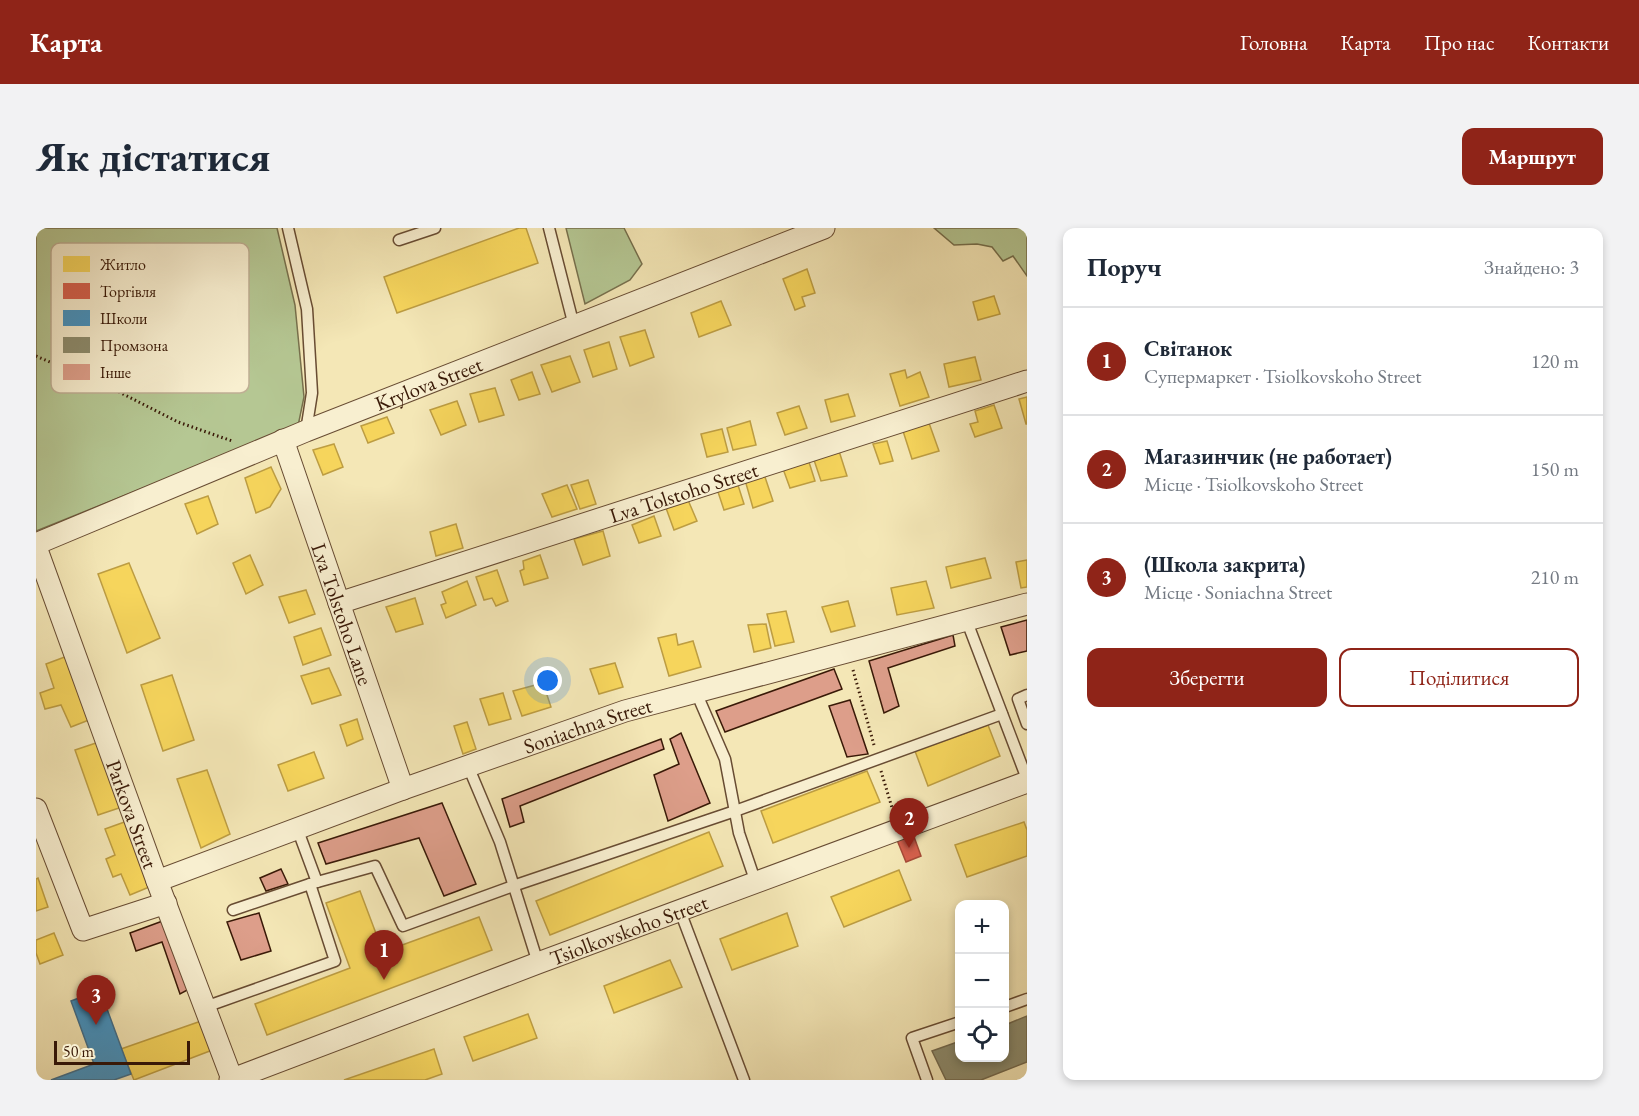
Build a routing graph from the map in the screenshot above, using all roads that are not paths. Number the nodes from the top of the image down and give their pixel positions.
1 (288, 228) edge
2 (435, 228) edge
3 (549, 228) edge
4 (824, 228) edge
5 (399, 240) dead end
6 (574, 326) junction
7 (1027, 381) edge
8 (306, 430) junction
9 (283, 440) junction
10 (36, 546) edge
11 (339, 603) junction
12 (1027, 604) edge
13 (966, 619) junction
14 (696, 692) junction
15 (1027, 695) edge
16 (1002, 714) junction
17 (1027, 724) edge
18 (468, 766) junction
19 (1027, 781) edge
20 (403, 789) junction
21 (36, 809) edge
22 (735, 811) junction
23 (297, 828) junction
24 (157, 881) junction
25 (314, 883) junction
26 (756, 883) junction
27 (513, 886) junction
28 (166, 903) junction
29 (233, 910) dead end
30 (680, 911) junction
31 (538, 963) junction
32 (1027, 999) edge
33 (1009, 1006) edge
34 (205, 1008) junction
35 (955, 1024) edge
36 (231, 1080) edge
37 (744, 1080) edge
38 (927, 1080) edge

1 - 8 lane
2 - 5 lane
3 - 6 lane
4 - 6 street, Krylova Street
6 - 8 street, Krylova Street
7 - 11 street, Lva Tolstoho Street
8 - 9 street, Krylova Street
9 - 10 street, Krylova Street
9 - 11 street, Lva Tolstoho Lane
10 - 24 street, Parkova Street
11 - 20 street, Lva Tolstoho Lane
12 - 13 street, Soniachna Street
13 - 14 street, Soniachna Street
13 - 16 lane
14 - 18 street, Soniachna Street
14 - 22 lane
15 - 17 lane
16 - 19 lane
16 - 22 lane
18 - 20 street, Soniachna Street
18 - 27 lane
19 - 26 street, Tsiolkovskoho Street
20 - 23 street, Soniachna Street
21 - 28 street
22 - 26 lane
22 - 27 lane
23 - 24 street, Soniachna Street
23 - 25 lane
24 - 28 street, Parkova Street
25 - 27 lane
25 - 29 lane
25 - 34 lane
26 - 30 street, Tsiolkovskoho Street
27 - 31 lane
28 - 34 street, Parkova Street
30 - 31 street, Tsiolkovskoho Street
30 - 37 lane
31 - 36 street, Tsiolkovskoho Street
32 - 33 lane
34 - 36 street, Parkova Street
35 - 38 lane

